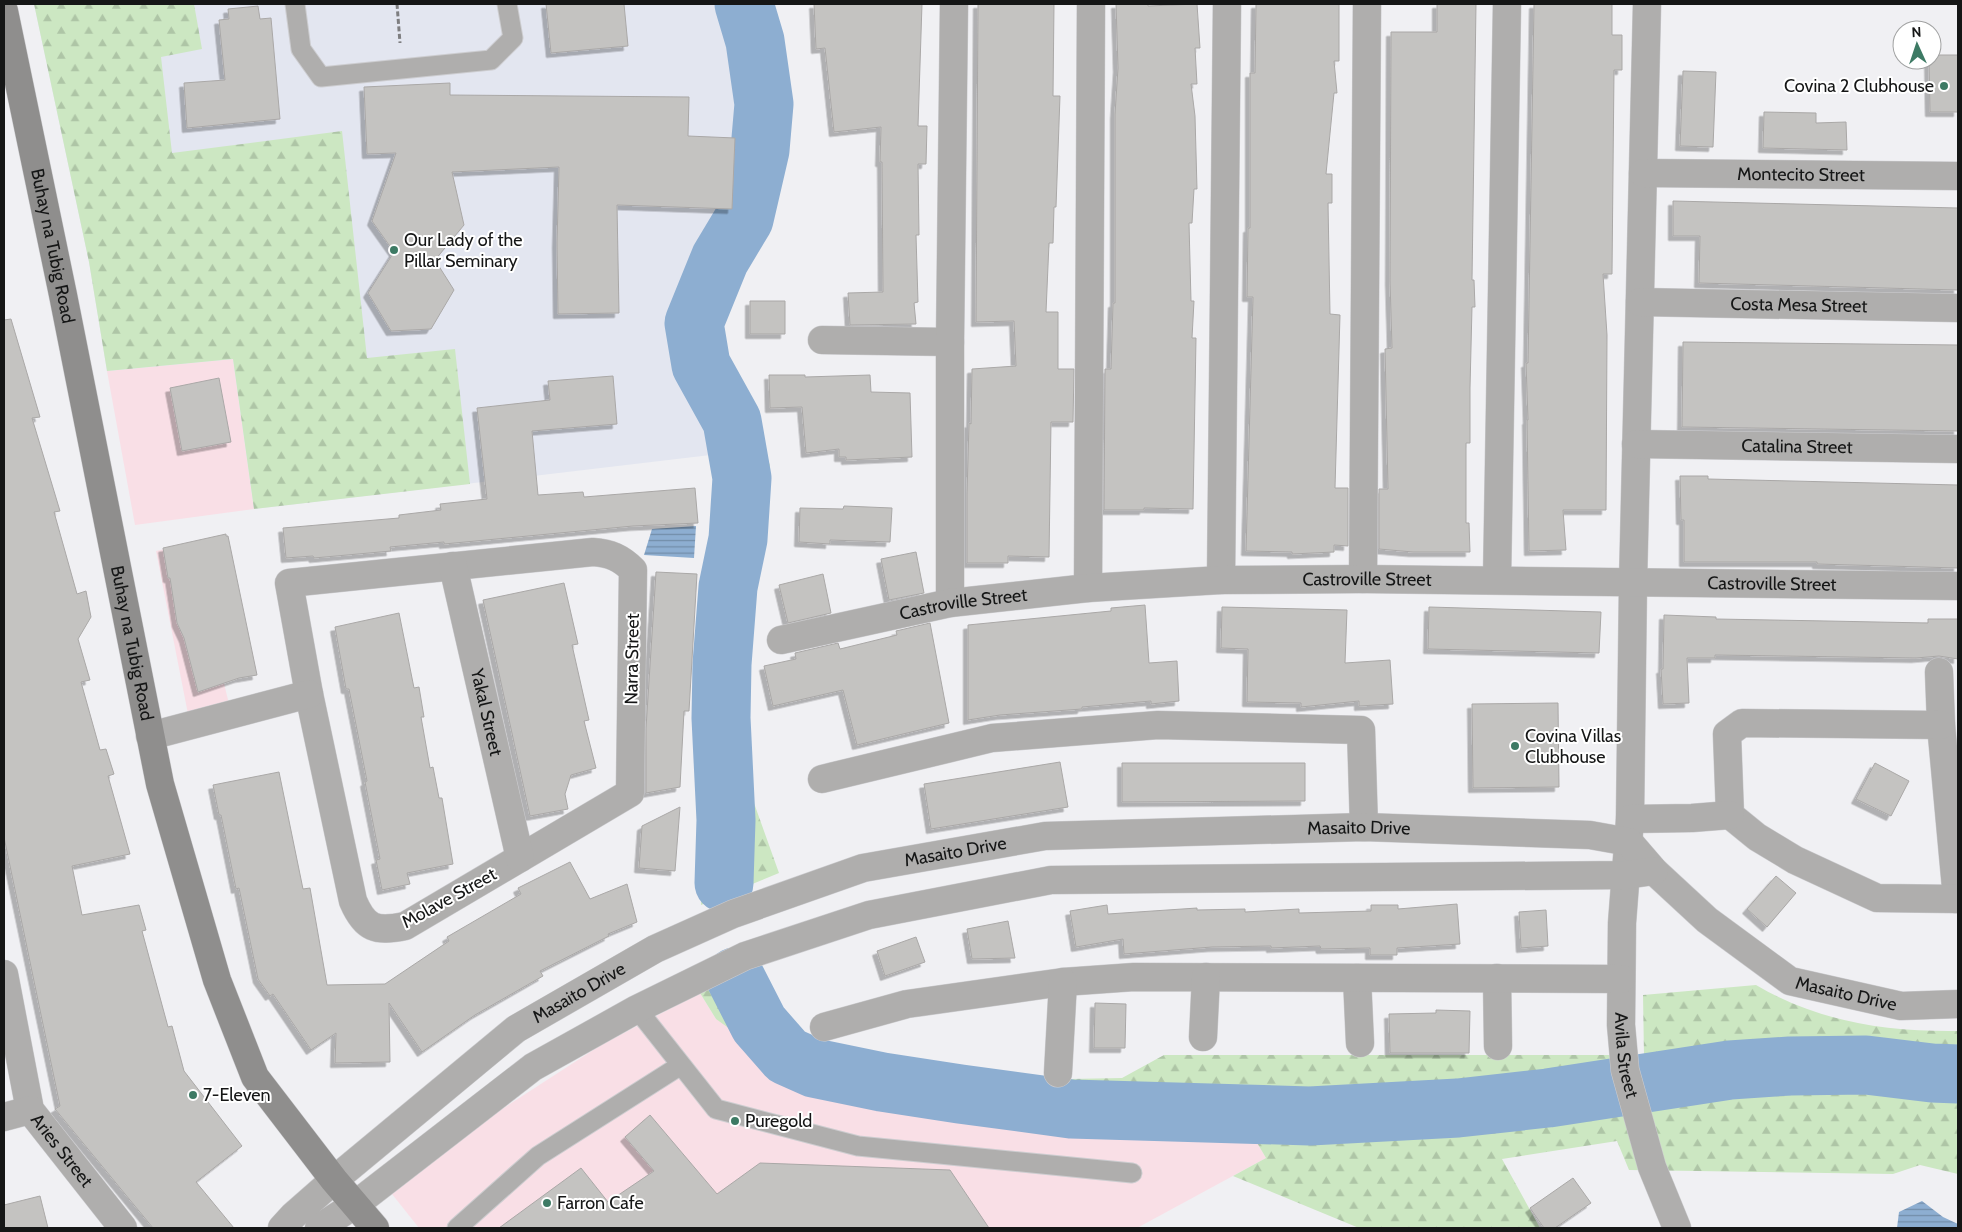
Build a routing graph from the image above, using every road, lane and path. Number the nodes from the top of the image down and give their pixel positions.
1 (295, 4) edge
2 (396, 4) edge
3 (508, 4) edge
4 (954, 4) edge
5 (1091, 4) edge
6 (1227, 4) edge
7 (1367, 4) edge
8 (1507, 4) edge
9 (1647, 4) edge
10 (4, 11) edge
11 (403, 68) junction
12 (1643, 173) junction
13 (1958, 176) edge
14 (1640, 302) junction
15 (1958, 308) edge
16 (822, 340) dead end
17 (950, 342) junction
18 (1636, 444) junction
19 (1958, 449) edge
20 (594, 552) joint
21 (453, 566) junction
22 (1363, 579) junction
23 (1221, 580) junction
24 (1497, 580) junction
25 (1633, 582) junction
26 (1958, 586) edge
27 (1088, 588) junction
28 (950, 603) junction
29 (781, 640) dead end
30 (1939, 672) dead end
31 (310, 694) junction
32 (1941, 725) junction
33 (150, 736) junction
34 (822, 779) dead end
35 (630, 793) joint
36 (1730, 815) junction
37 (1364, 827) junction
38 (1630, 830) junction
39 (520, 858) junction
40 (1654, 871) junction
41 (1626, 875) junction
42 (1958, 899) edge
43 (733, 914) junction
44 (746, 956) junction
45 (4, 974) edge
46 (1206, 977) junction
47 (1357, 978) junction
48 (1497, 978) junction
49 (1620, 979) junction
50 (1063, 982) junction
51 (1958, 1004) edge
52 (637, 1009) junction
53 (824, 1028) dead end
54 (1203, 1037) dead end
55 (1360, 1043) dead end
56 (1498, 1046) dead end
57 (681, 1065) junction
58 (1058, 1073) dead end
59 (30, 1110) junction
60 (4, 1116) edge
61 (1132, 1173) dead end
62 (334, 1180) junction
63 (356, 1204) junction
64 (123, 1228) edge
65 (282, 1228) edge
66 (319, 1228) edge
67 (376, 1228) edge
68 (457, 1228) edge
69 (1676, 1228) edge

1 - 11 lane
2 - 11 path
3 - 11 lane
4 - 17 street
5 - 27 street
6 - 23 street
7 - 22 street
8 - 24 street
9 - 12 street, Avila Street
10 - 33 main road, Buhay na Tubig Road
12 - 13 street, Montecito Street
12 - 14 street, Avila Street
14 - 15 street, Costa Mesa Street
14 - 18 street, Avila Street
16 - 17 street
17 - 28 street
18 - 19 street, Catalina Street
18 - 25 street, Avila Street
20 - 21 street, Molave Street
20 - 35 street, Narra Street
21 - 31 street, Molave Street
21 - 39 street, Yakal Street
22 - 23 street, Castroville Street
22 - 24 street, Castroville Street
23 - 27 street, Castroville Street
24 - 25 street, Castroville Street
25 - 26 street, Castroville Street
25 - 38 street, Avila Street
27 - 28 street, Castroville Street
28 - 29 street, Castroville Street
30 - 32 street
31 - 33 street
31 - 39 street, Molave Street
32 - 36 street
32 - 42 street
33 - 62 main road, Buhay na Tubig Road
34 - 37 street
35 - 39 street, Molave Street
36 - 38 street
36 - 42 street
37 - 38 street, Masaito Drive
37 - 43 street, Masaito Drive
38 - 40 street, Masaito Drive
38 - 41 street, Avila Street
40 - 41 street
40 - 51 street, Masaito Drive
41 - 44 street
41 - 49 street, Avila Street
43 - 44 street
43 - 62 street, Masaito Drive
44 - 52 street
45 - 59 street, Aries Street
46 - 47 street
46 - 50 street
46 - 54 street
47 - 48 street
47 - 55 street
48 - 49 street
48 - 56 street
49 - 69 street, Avila Street
50 - 53 street
50 - 58 street
52 - 57 lane
52 - 63 street
57 - 61 lane
57 - 68 lane
59 - 60 street
59 - 64 street, Aries Street
62 - 63 main road, Buhay na Tubig Road
62 - 65 street, Masaito Drive
63 - 66 street
63 - 67 main road, Buhay na Tubig Road

